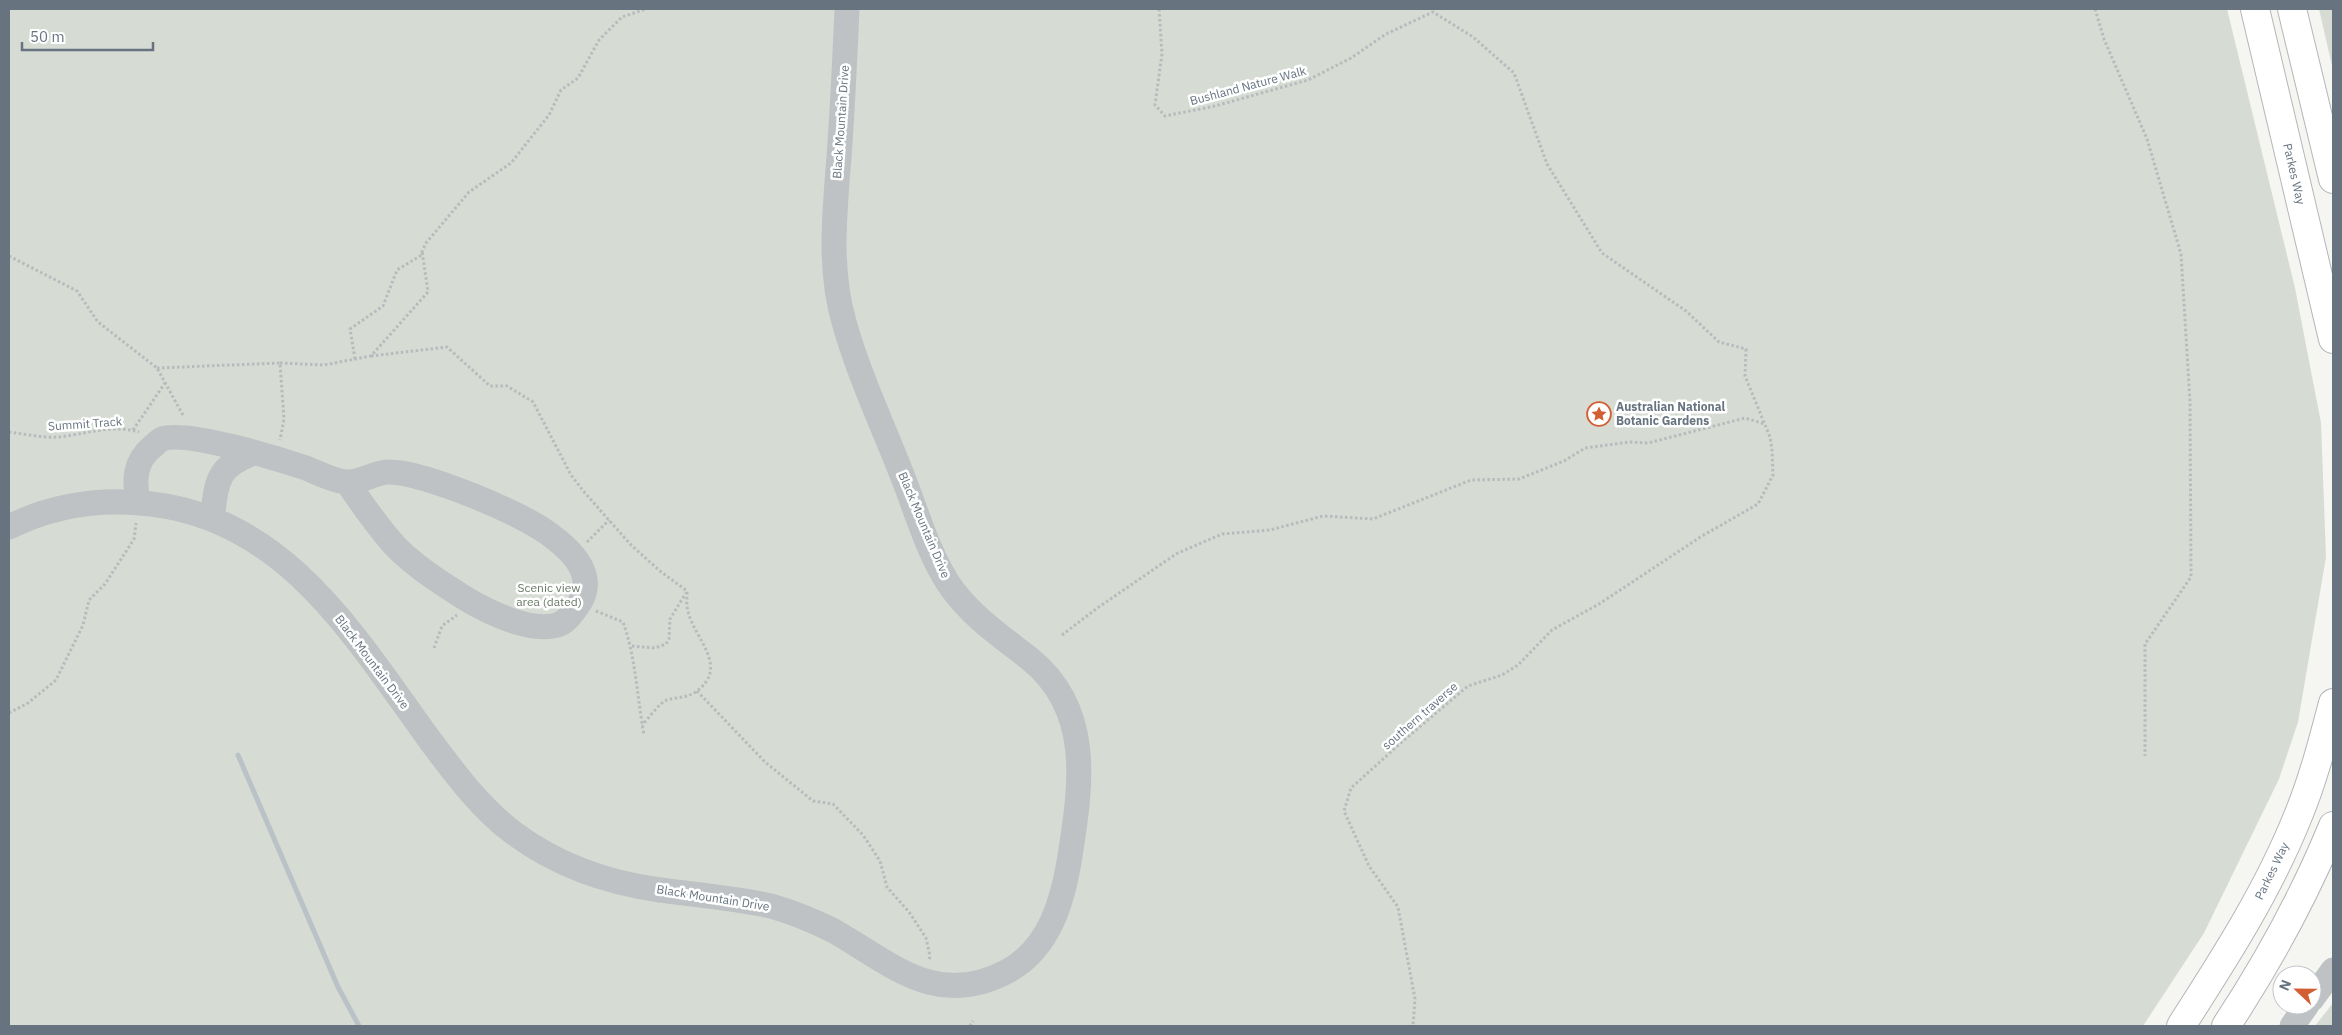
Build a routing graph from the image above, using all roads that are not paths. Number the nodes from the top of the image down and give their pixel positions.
1 (847, 9) edge
2 (2254, 9) edge
3 (2292, 9) edge
4 (2333, 179) edge
5 (2333, 339) edge
6 (266, 455) junction
7 (347, 482) junction
8 (138, 502) junction
9 (212, 519) junction
10 (9, 527) edge
11 (2333, 703) edge
12 (2333, 826) edge
13 (2333, 970) edge
14 (2322, 985) edge
15 (2300, 1015) edge
16 (2181, 1026) edge
17 (2226, 1026) edge
18 (2292, 1026) edge

1 - 9 street, Black Mountain Drive
2 - 5 highway, Parkes Way
3 - 4 highway
6 - 7 street
6 - 8 street
6 - 9 street
7 - 7 street
8 - 9 street, Black Mountain Drive
8 - 10 street, Black Mountain Drive
11 - 16 highway, Parkes Way
12 - 17 highway
13 - 14 street
15 - 18 street

